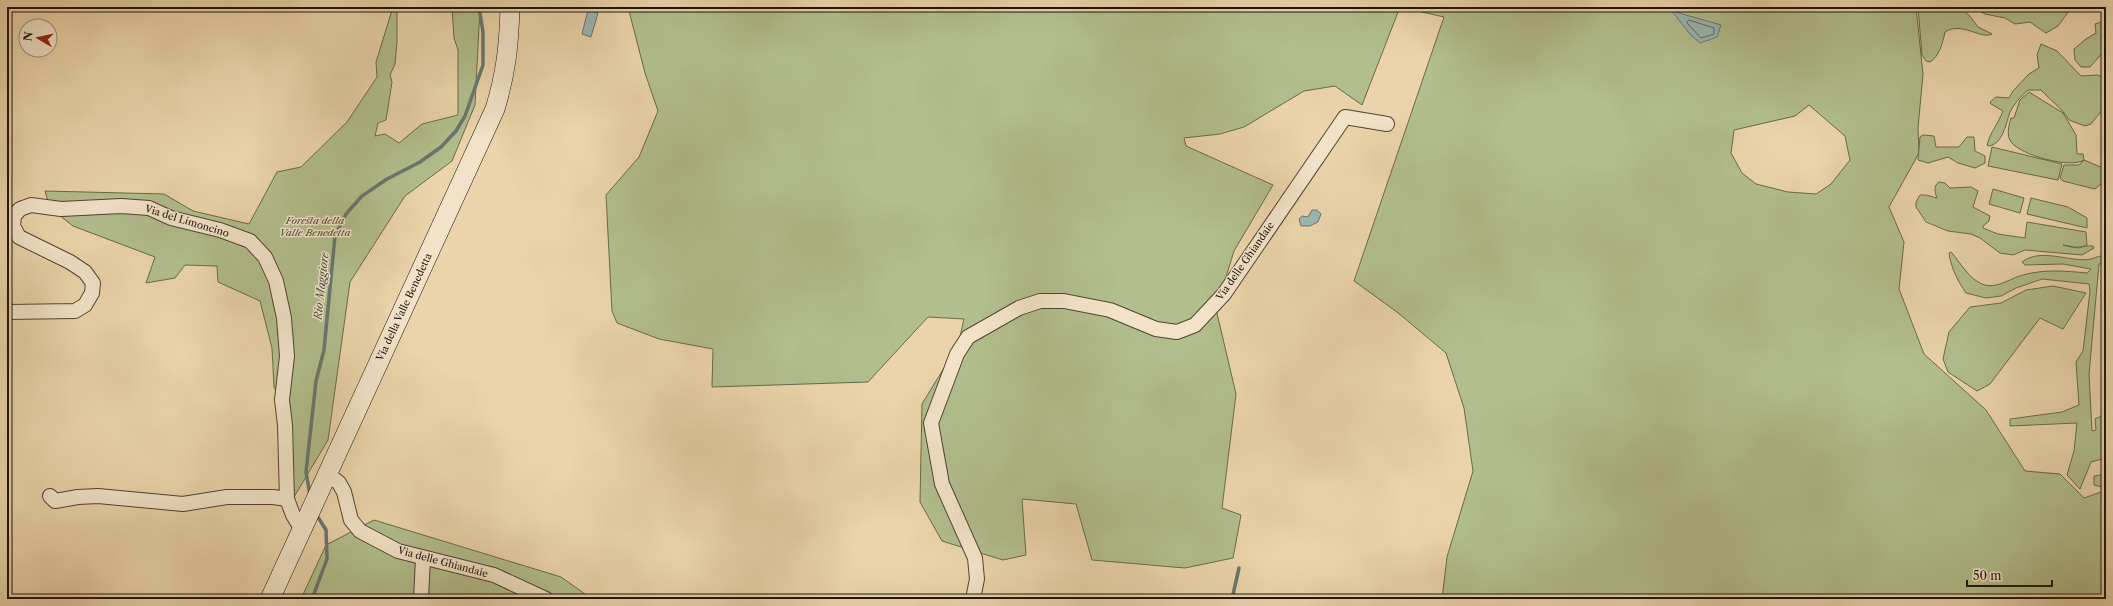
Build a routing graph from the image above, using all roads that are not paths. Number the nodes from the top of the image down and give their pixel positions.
1 (510, 7) edge
2 (1387, 124) dead end
3 (7, 312) edge
4 (328, 474) junction
5 (50, 496) dead end
6 (287, 499) junction
7 (305, 524) junction
8 (423, 558) junction
9 (270, 599) edge
10 (421, 599) edge
11 (546, 599) edge
12 (973, 599) edge

1 - 4 main road, Via della Valle Benedetta
2 - 12 street, Via delle Ghiandaie
3 - 6 street, Via del Limoncino
4 - 7 main road, Via della Valle Benedetta
4 - 8 street, Via delle Ghiandaie
5 - 6 street
6 - 7 street, Via del Limoncino
7 - 9 main road, Via della Valle Benedetta
8 - 10 street
8 - 11 street, Via delle Ghiandaie

